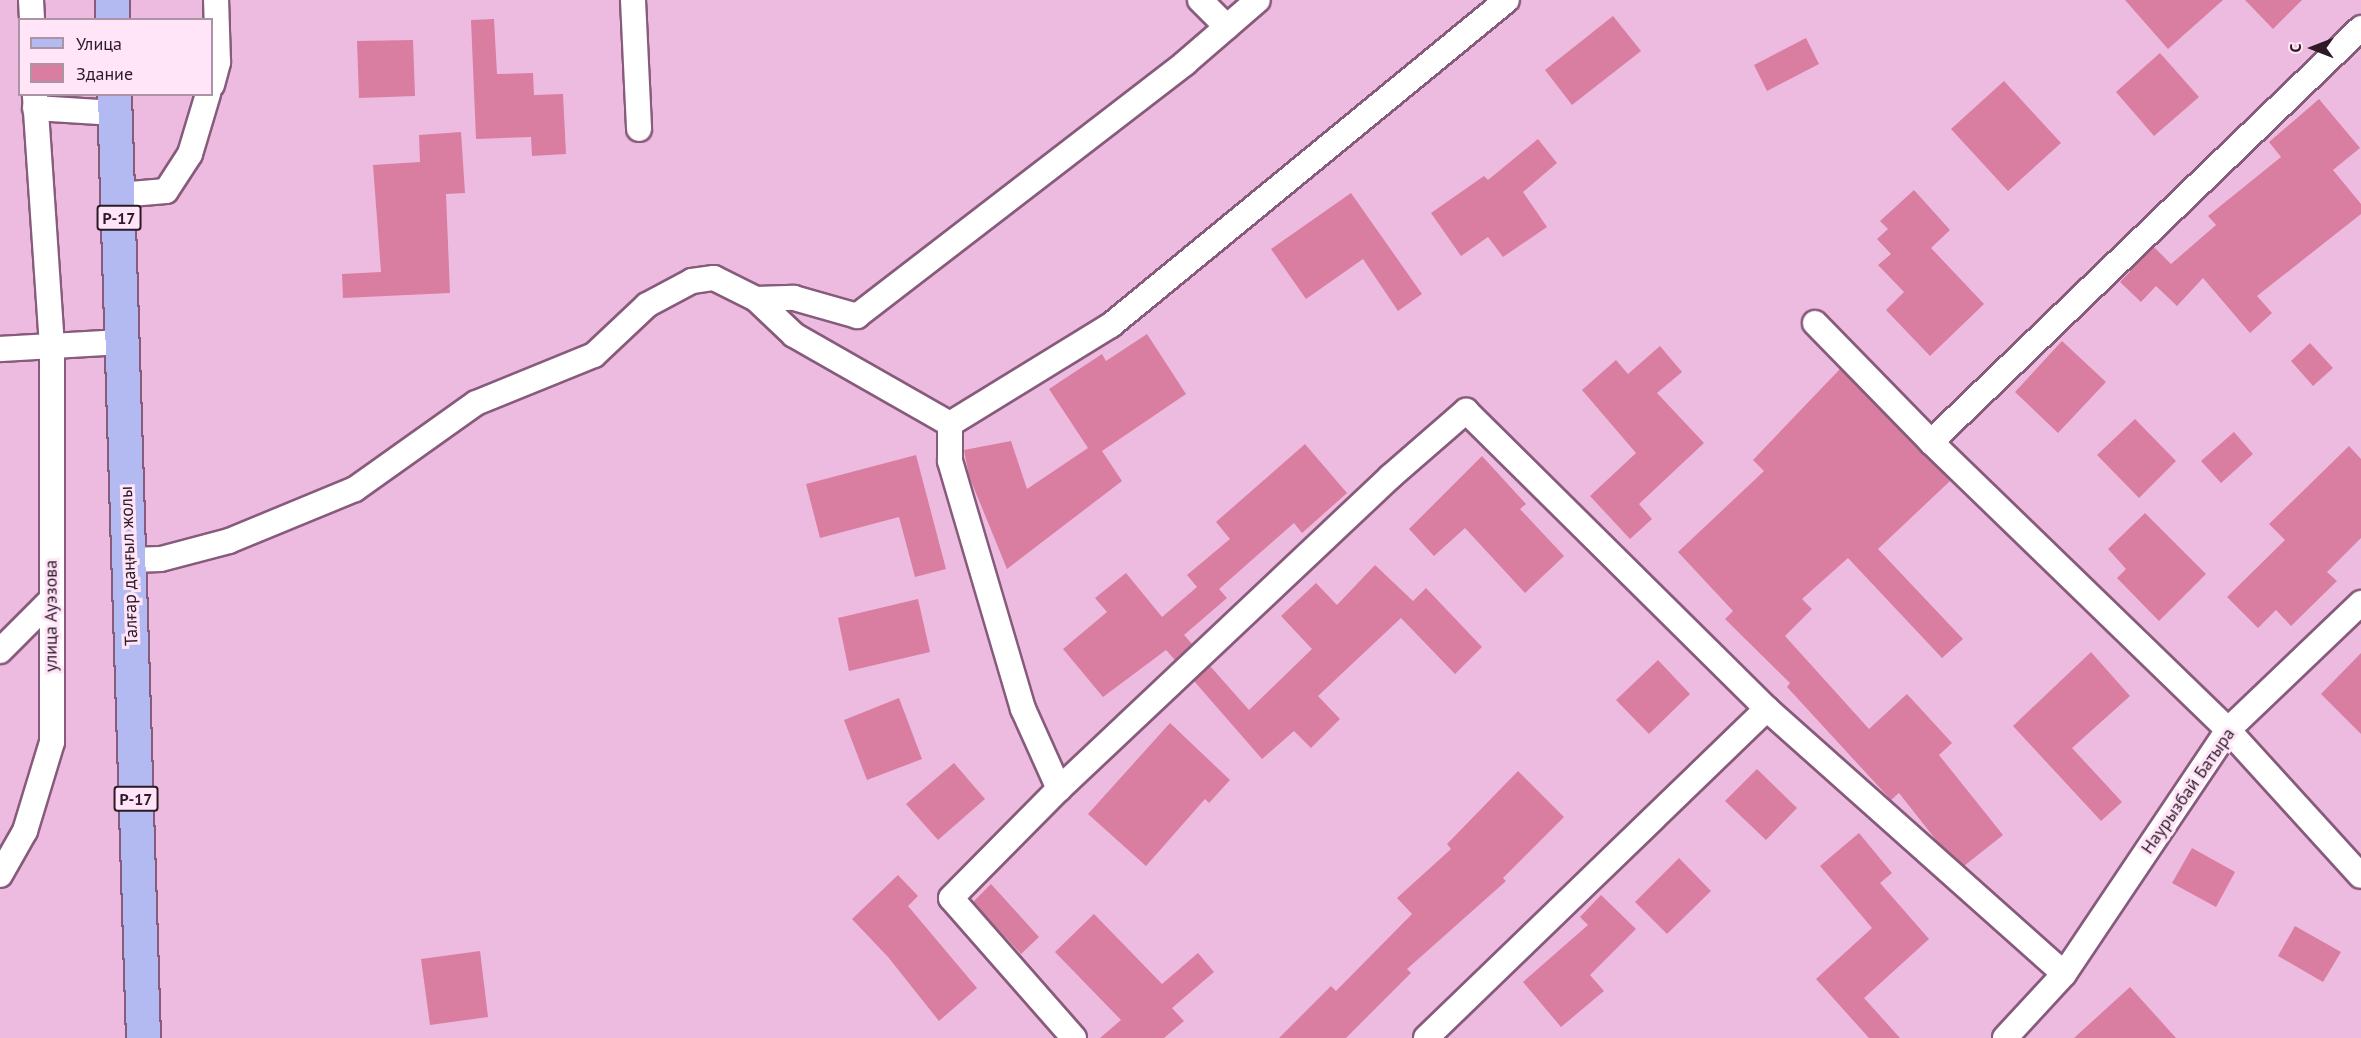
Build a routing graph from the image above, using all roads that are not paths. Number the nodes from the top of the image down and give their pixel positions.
1 (31, 0) edge
2 (112, 0) edge
3 (216, 0) edge
4 (633, 0) edge
5 (1200, 0) edge
6 (1258, 0) edge
7 (1508, 0) edge
8 (32, 18) edge
9 (112, 18) edge
10 (1227, 27) junction
11 (2361, 28) edge
12 (213, 81) edge
13 (207, 96) edge
14 (35, 101) edge
15 (115, 104) edge
16 (639, 129) dead end
17 (119, 195) junction
18 (756, 299) junction
19 (1815, 323) dead end
20 (123, 342) junction
21 (52, 346) junction
22 (0, 349) edge
23 (950, 424) junction
24 (1931, 442) junction
25 (129, 560) junction
26 (50, 601) junction
27 (2361, 603) edge
28 (0, 651) edge
29 (1767, 709) junction
30 (2228, 730) junction
31 (1059, 789) junction
32 (0, 875) edge
33 (2361, 876) edge
34 (2064, 974) junction
35 (143, 1038) edge
36 (1074, 1038) edge
37 (1426, 1038) edge
38 (2005, 1038) edge

1 - 8 street
2 - 9 main road
3 - 12 street
4 - 16 street
5 - 10 street
6 - 10 street
7 - 23 street
10 - 18 street
11 - 24 street
13 - 17 street
14 - 15 street
14 - 21 street, улица Ауэзова
15 - 17 main road, Талғар даңғыл жолы / P-17
17 - 20 main road, Талғар даңғыл жолы / P-17
18 - 23 street
18 - 25 street
19 - 24 street
20 - 21 street
20 - 25 main road, Талғар даңғыл жолы / P-17
21 - 22 street
21 - 26 street, улица Ауэзова
23 - 31 street
24 - 30 street
25 - 35 main road, Талғар даңғыл жолы / P-17
26 - 28 street
26 - 32 street, улица Ауэзова
27 - 30 street, Наурызбай Батыра
29 - 31 street
29 - 34 street
29 - 37 street
30 - 33 street
30 - 34 street, Наурызбай Батыра
31 - 36 street
34 - 38 street, Наурызбай Батыра

